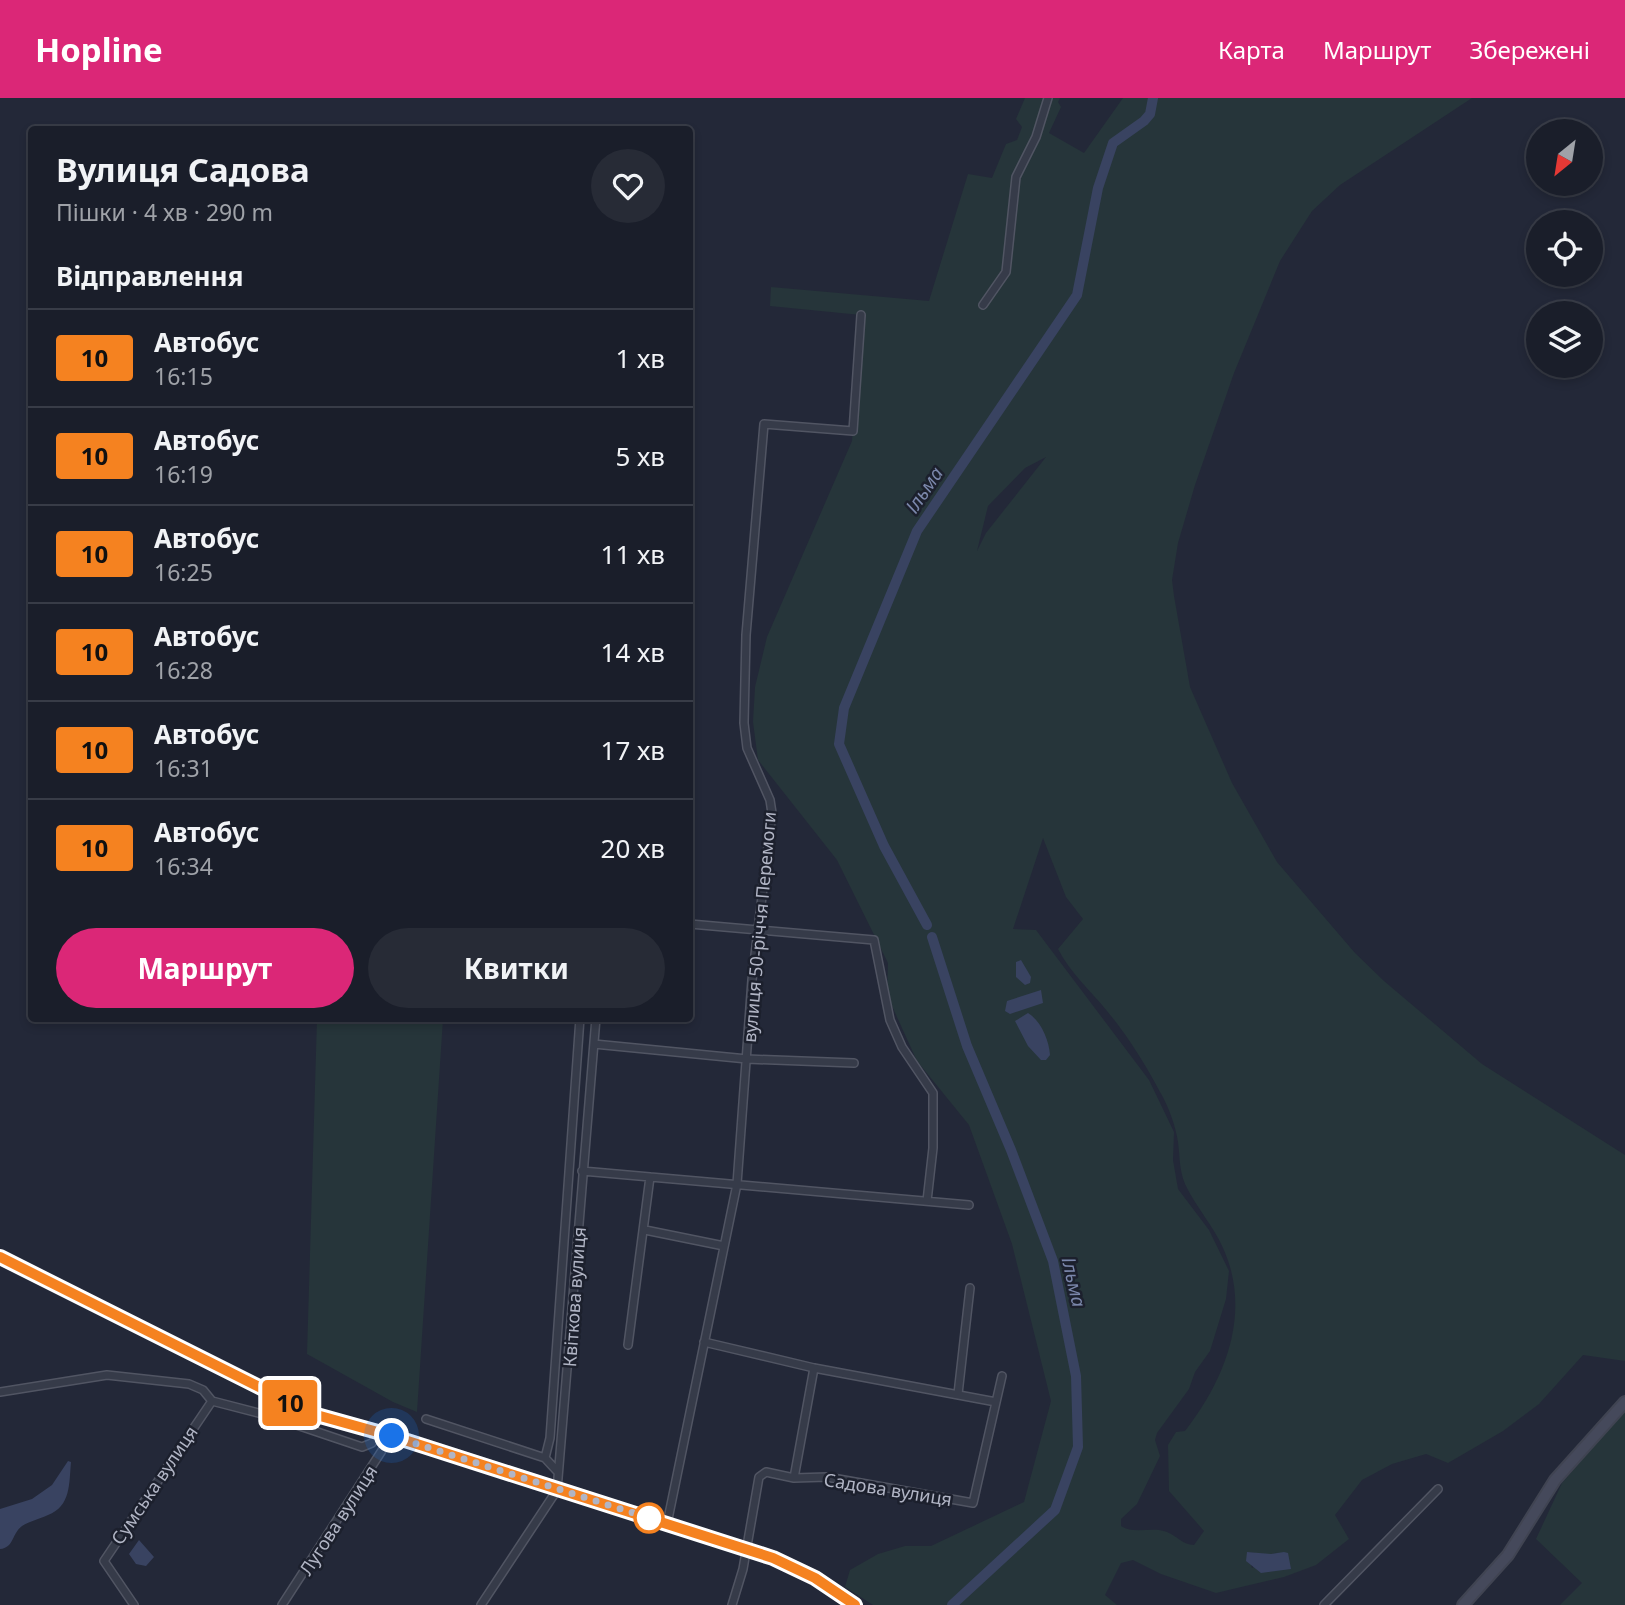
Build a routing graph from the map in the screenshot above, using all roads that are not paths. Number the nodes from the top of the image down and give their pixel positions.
1 (1048, 98) edge
2 (983, 305) dead end
3 (861, 315) dead end
4 (693, 924) edge
5 (759, 931) junction
6 (580, 1022) edge
7 (596, 1022) edge
8 (594, 1044) junction
9 (747, 1059) junction
10 (854, 1063) dead end
11 (582, 1171) junction
12 (650, 1177) junction
13 (737, 1184) junction
14 (927, 1201) junction
15 (969, 1205) dead end
16 (645, 1230) junction
17 (724, 1247) junction
18 (0, 1257) edge
19 (970, 1288) dead end
20 (704, 1342) junction
21 (628, 1345) dead end
22 (814, 1368) junction
23 (1002, 1376) dead end
24 (0, 1392) edge
25 (958, 1394) junction
26 (212, 1401) junction
27 (996, 1402) junction
28 (1625, 1402) edge
29 (426, 1419) dead end
30 (379, 1432) junction
31 (392, 1436) junction
32 (545, 1458) junction
33 (558, 1472) junction
34 (794, 1478) junction
35 (1438, 1489) dead end
36 (557, 1490) junction
37 (667, 1524) junction
38 (746, 1549) junction
39 (134, 1605) edge
40 (282, 1605) edge
41 (481, 1605) edge
42 (732, 1605) edge
43 (855, 1605) edge
44 (1324, 1605) edge
45 (1463, 1605) edge

1 - 2 street
3 - 5 street, вулиця 50-річчя Перемоги
4 - 5 street
5 - 9 street, вулиця 50-річчя Перемоги
5 - 14 street
6 - 32 street
7 - 8 street, Квіткова вулиця
8 - 9 street
8 - 11 street, Квіткова вулиця
9 - 10 street
9 - 13 street, вулиця 50-річчя Перемоги
11 - 12 street
11 - 33 street, Квіткова вулиця
12 - 13 street
12 - 16 street
13 - 14 street
13 - 17 street
14 - 15 street
16 - 17 street
16 - 21 street
17 - 20 street
18 - 30 street
19 - 25 street
20 - 22 street
20 - 37 street
22 - 25 street
22 - 34 street
23 - 27 street
24 - 26 street
25 - 27 street
26 - 30 street
26 - 39 street, Сумська вулиця
27 - 34 street, Садова вулиця
28 - 45 street
29 - 32 street
30 - 31 street
31 - 36 street
31 - 40 street, Лугова вулиця
32 - 33 street
33 - 36 street, Квіткова вулиця
34 - 38 street
35 - 44 street
36 - 37 street
36 - 41 street
37 - 38 street
38 - 42 street
38 - 43 street

